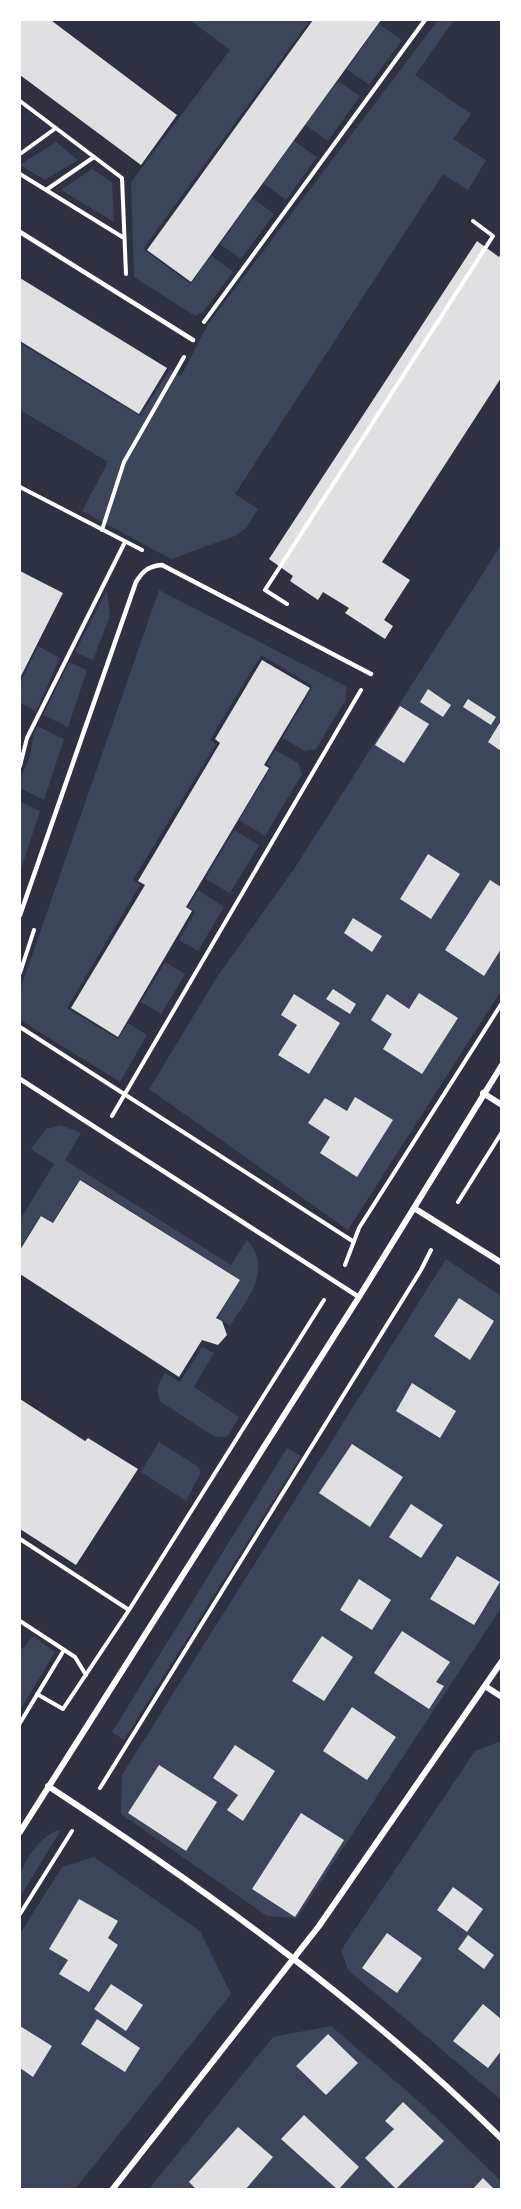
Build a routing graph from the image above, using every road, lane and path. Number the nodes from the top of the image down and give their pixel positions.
1 (425, 20) edge
2 (20, 101) edge
3 (56, 128) junction
4 (20, 154) edge
5 (94, 157) junction
6 (20, 174) edge
7 (46, 190) junction
8 (472, 221) dead end
9 (20, 232) edge
10 (124, 238) junction
11 (126, 281) dead end
12 (200, 327) dead end
13 (192, 340) dead end
14 (183, 359) dead end
15 (20, 487) edge
16 (102, 530) junction
17 (125, 542) junction
18 (162, 565) junction
19 (293, 608) dead end
20 (371, 674) joint
21 (20, 766) edge
22 (20, 915) edge
23 (501, 1003) edge
24 (20, 1027) edge
25 (501, 1065) edge
26 (20, 1079) edge
27 (483, 1093) junction
28 (125, 1095) junction
29 (501, 1105) edge
30 (102, 1132) junction
31 (501, 1132) edge
32 (458, 1202) dead end
33 (414, 1208) junction
34 (354, 1242) junction
35 (431, 1250) dead end
36 (501, 1263) edge
37 (336, 1282) junction
38 (359, 1297) junction
39 (20, 1539) edge
40 (129, 1611) junction
41 (20, 1621) edge
42 (64, 1650) junction
43 (501, 1661) edge
44 (86, 1676) junction
45 (485, 1686) junction
46 (38, 1694) junction
47 (501, 1697) edge
48 (20, 1723) edge
49 (48, 1786) junction
50 (100, 1788) dead end
51 (20, 1832) edge
52 (72, 1832) dead end
53 (20, 1914) edge
54 (294, 1960) junction
55 (501, 2139) edge
56 (112, 2190) edge

1 - 12 path
2 - 3 path
3 - 4 path
3 - 5 path
5 - 7 path
5 - 10 path
6 - 7 path
7 - 10 path
8 - 19 path
9 - 13 lane
10 - 11 path
14 - 16 path
15 - 16 path
16 - 17 path
17 - 18 path
17 - 21 path
18 - 20 lane
18 - 22 lane
20 - 28 path
23 - 34 path
24 - 28 path
25 - 27 street
26 - 30 lane
27 - 29 street
27 - 33 street
28 - 30 path
28 - 34 path
30 - 37 lane
31 - 32 path
33 - 36 street
33 - 38 street
34 - 37 path
35 - 50 path
37 - 38 lane
37 - 40 path
38 - 49 street
39 - 40 path
40 - 44 path
41 - 42 path
42 - 44 path
42 - 46 path
43 - 45 street
44 - 46 path
45 - 47 street
45 - 54 street
46 - 48 path
49 - 51 street
49 - 54 street
52 - 53 path
54 - 55 street
54 - 56 street

